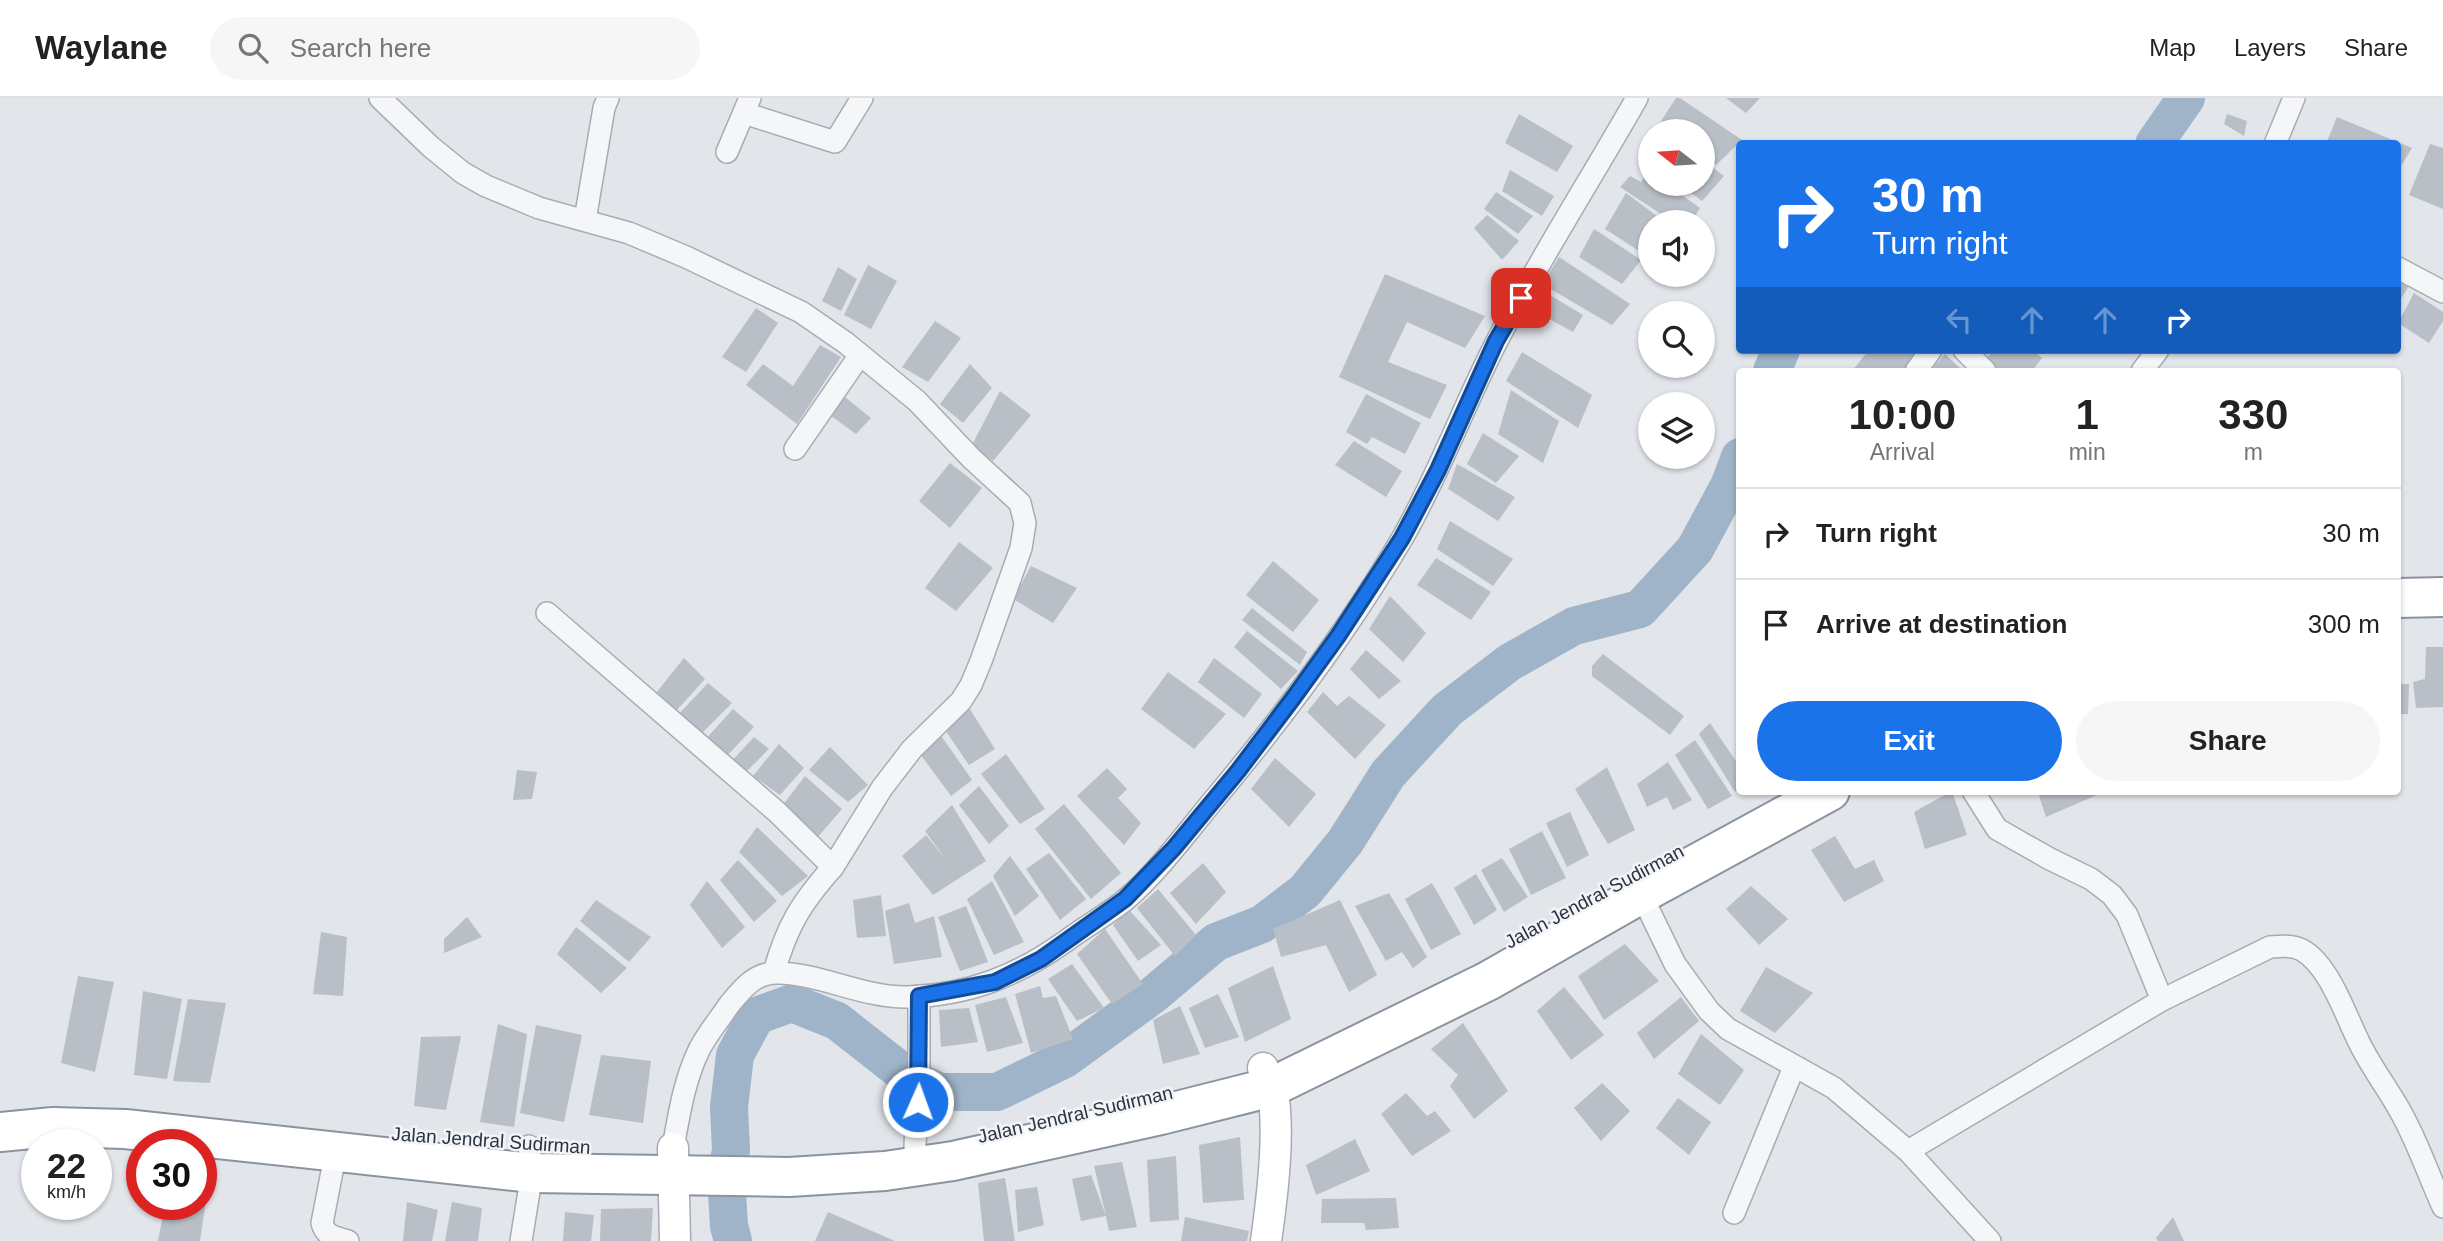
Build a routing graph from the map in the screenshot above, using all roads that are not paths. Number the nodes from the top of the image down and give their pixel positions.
1 (380, 98) edge
2 (608, 98) edge
3 (862, 98) edge
4 (1637, 98) edge
5 (2294, 98) edge
6 (747, 105) edge
7 (2277, 140) edge
8 (727, 152) dead end
9 (585, 220) junction
10 (2401, 270) edge
11 (2443, 292) edge
12 (1968, 354) edge
13 (860, 355) junction
14 (1982, 368) edge
15 (795, 449) dead end
16 (2401, 577) edge
17 (2443, 577) edge
18 (2443, 597) edge
19 (2401, 598) edge
20 (547, 613) dead end
21 (1780, 795) edge
22 (1823, 795) edge
23 (1976, 795) edge
24 (833, 867) junction
25 (1641, 894) junction
26 (774, 972) junction
27 (919, 996) junction
28 (2162, 1000) junction
29 (1794, 1067) junction
30 (1267, 1078) junction
31 (0, 1111) edge
32 (0, 1132) edge
33 (336, 1151) junction
34 (1908, 1151) junction
35 (916, 1156) junction
36 (530, 1160) junction
37 (687, 1162) junction
38 (2443, 1207) edge
39 (1734, 1213) dead end
40 (348, 1241) edge
41 (521, 1241) edge
42 (675, 1241) edge
43 (1266, 1241) edge
44 (1990, 1241) edge

1 - 9 street
2 - 9 street
3 - 6 street
4 - 27 street
5 - 7 street
6 - 8 street
9 - 13 street
10 - 11 street
12 - 14 street
13 - 15 street
13 - 24 street
16 - 17 highway
18 - 19 highway
20 - 24 street
21 - 30 highway, Jalan Jendral Sudirman
22 - 25 highway, Jalan Jendral Sudirman
23 - 28 street
24 - 26 street
25 - 29 street
25 - 30 highway, Jalan Jendral Sudirman
26 - 27 street
26 - 37 street
27 - 35 street
28 - 34 street
28 - 38 street
29 - 34 street
29 - 39 street
30 - 35 highway, Jalan Jendral Sudirman
30 - 43 street
31 - 36 highway, Jalan Jendral Sudirman
32 - 33 highway, Jalan Jendral Sudirman
33 - 36 highway, Jalan Jendral Sudirman
33 - 40 street
34 - 44 street
35 - 37 highway, Jalan Jendral Sudirman
36 - 37 highway, Jalan Jendral Sudirman
36 - 41 street
37 - 42 street

